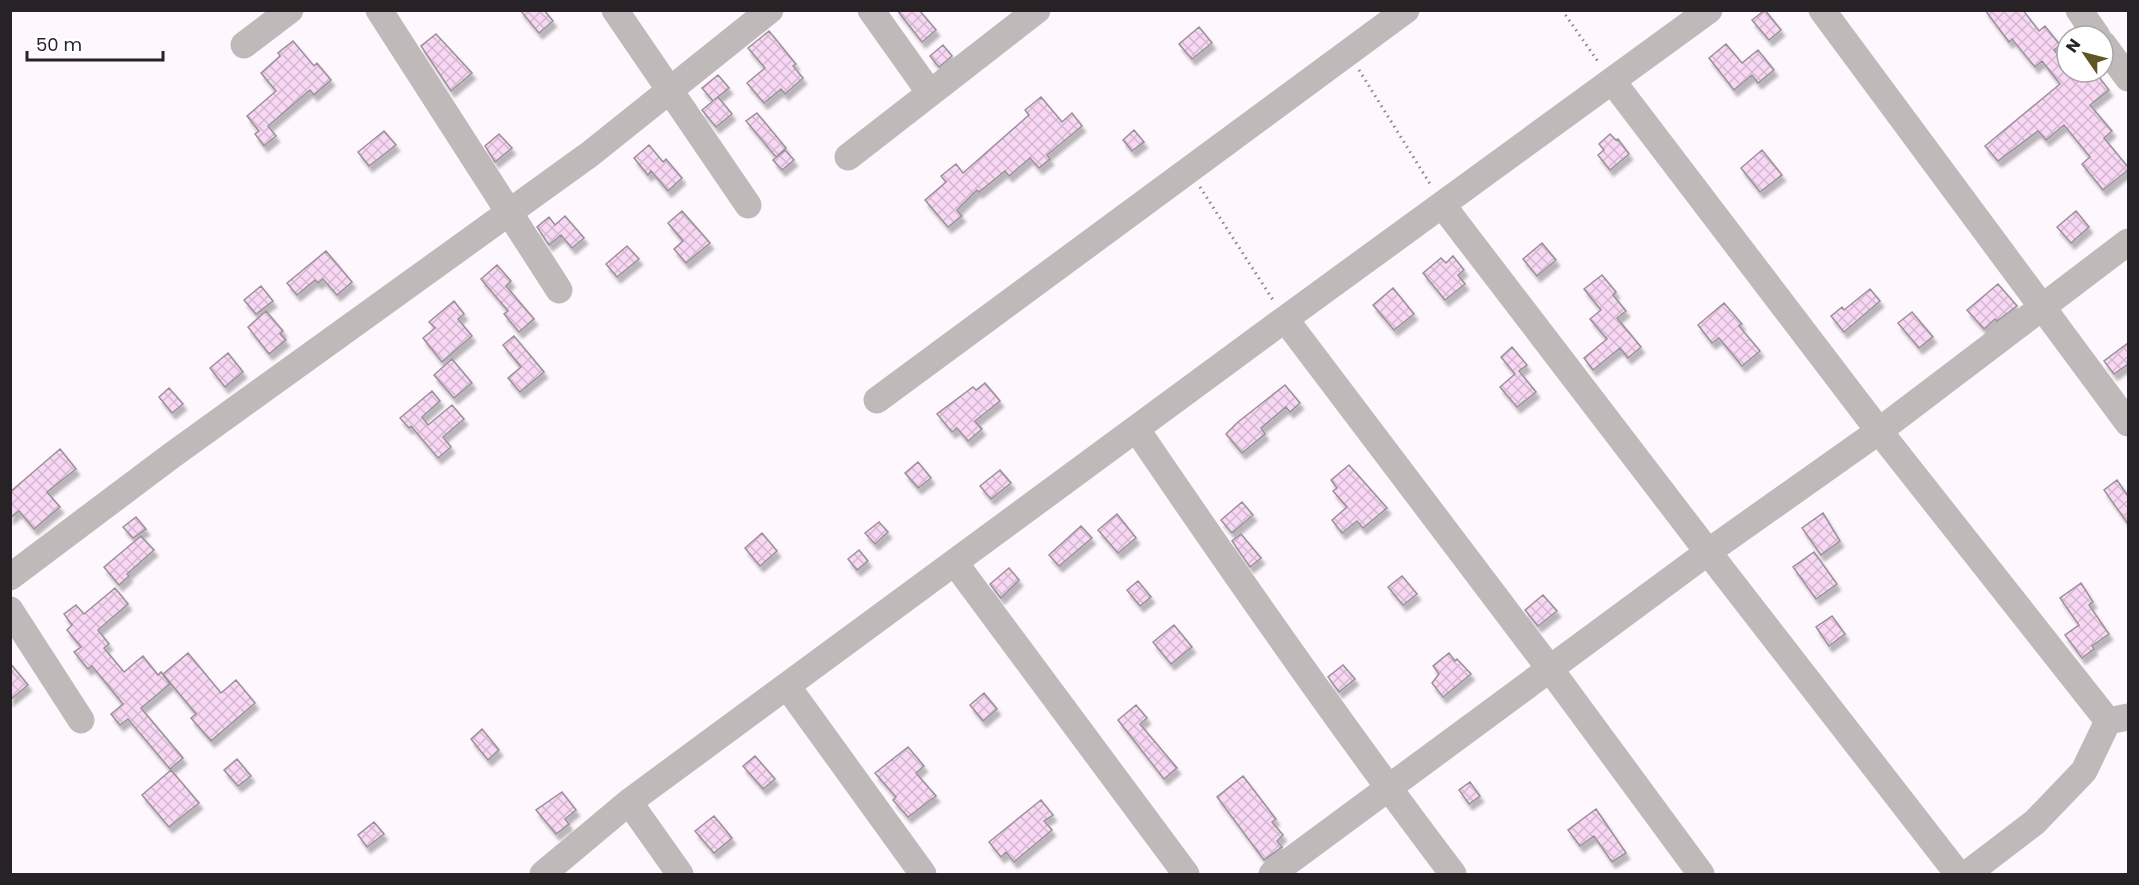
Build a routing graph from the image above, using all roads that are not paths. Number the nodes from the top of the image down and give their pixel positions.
1 (290, 10) edge
2 (379, 10) edge
3 (615, 10) edge
4 (770, 10) edge
5 (871, 10) edge
6 (1037, 10) edge
7 (1406, 10) edge
8 (1709, 10) edge
9 (1822, 10) edge
10 (2079, 10) edge
11 (2089, 24) edge
12 (244, 45) dead end
13 (2115, 60) edge
14 (2128, 78) edge
15 (1613, 82) junction
16 (669, 91) junction
17 (930, 93) junction
18 (848, 157) dead end
19 (748, 205) dead end
20 (1443, 206) junction
21 (510, 212) junction
22 (2128, 242) edge
23 (559, 290) dead end
24 (2043, 306) junction
25 (1285, 319) junction
26 (877, 400) dead end
27 (2128, 423) edge
28 (1137, 430) junction
29 (1880, 431) junction
30 (1708, 552) junction
31 (955, 563) junction
32 (10, 577) edge
33 (10, 610) edge
34 (1550, 669) junction
35 (787, 686) junction
36 (2118, 719) edge
37 (81, 720) dead end
38 (1388, 789) junction
39 (629, 802) junction
40 (543, 874) edge
41 (680, 874) edge
42 (923, 874) edge
43 (1186, 874) edge
44 (1272, 874) edge
45 (1453, 874) edge
46 (1701, 874) edge
47 (1958, 874) edge
48 (1967, 874) edge

1 - 12 street
2 - 21 street
3 - 16 street
4 - 16 street
5 - 17 street
6 - 17 street
7 - 26 street
8 - 15 street
9 - 24 street
10 - 11 street
13 - 14 street
15 - 20 street
15 - 29 street
16 - 19 street
16 - 21 street
17 - 18 street
20 - 25 street
20 - 30 street
21 - 23 street
21 - 32 street
22 - 24 street
24 - 27 street
24 - 29 street
25 - 28 street
25 - 34 street
28 - 31 street
28 - 38 street
29 - 30 street
29 - 36 street
30 - 34 street
30 - 47 street
31 - 35 street
31 - 43 street
33 - 37 street
34 - 38 street
34 - 46 street
35 - 39 street
35 - 42 street
36 - 48 street
38 - 44 street
38 - 45 street
39 - 40 street
39 - 41 street

